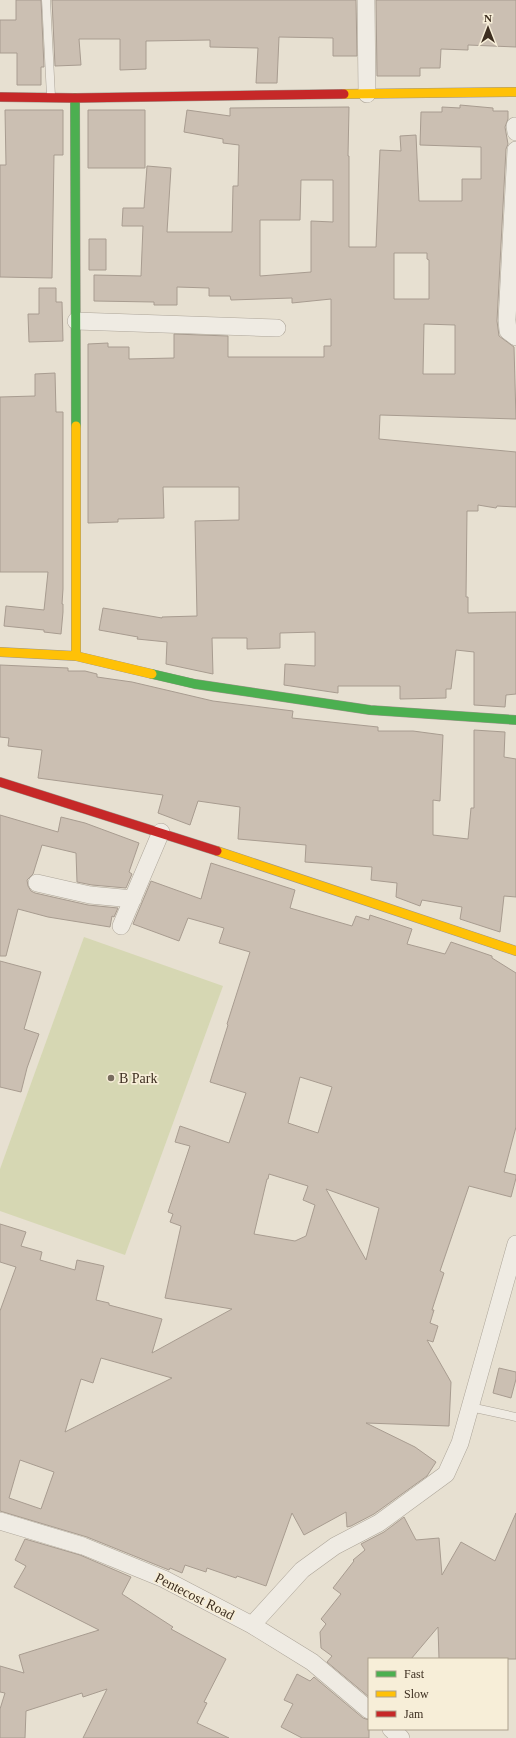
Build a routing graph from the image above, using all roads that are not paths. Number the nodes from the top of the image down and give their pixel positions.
1 (46, 0) edge
2 (366, 0) edge
3 (516, 92) edge
4 (366, 94) junction
5 (0, 97) edge
6 (51, 97) junction
7 (74, 98) junction
8 (516, 150) edge
9 (76, 321) junction
10 (277, 328) dead end
11 (516, 337) edge
12 (0, 652) edge
13 (76, 656) junction
14 (516, 720) edge
15 (0, 782) edge
16 (161, 832) junction
17 (37, 883) dead end
18 (133, 899) junction
19 (121, 926) dead end
20 (516, 951) edge
21 (516, 1244) edge
22 (470, 1407) junction
23 (516, 1417) edge
24 (0, 1521) edge
25 (252, 1625) junction
26 (368, 1709) edge
27 (392, 1730) edge
28 (401, 1738) edge

1 - 6 lane
2 - 4 street
3 - 4 street
4 - 7 street
5 - 6 street
6 - 7 street
7 - 9 street
8 - 11 street
9 - 10 street
9 - 13 street
12 - 13 street
13 - 14 street
15 - 16 street
16 - 18 street
16 - 20 street
17 - 18 street
18 - 19 street
21 - 22 street
22 - 23 lane
22 - 25 street
24 - 25 street, Pentecost Road
25 - 26 street, Pentecost Road
27 - 28 street

